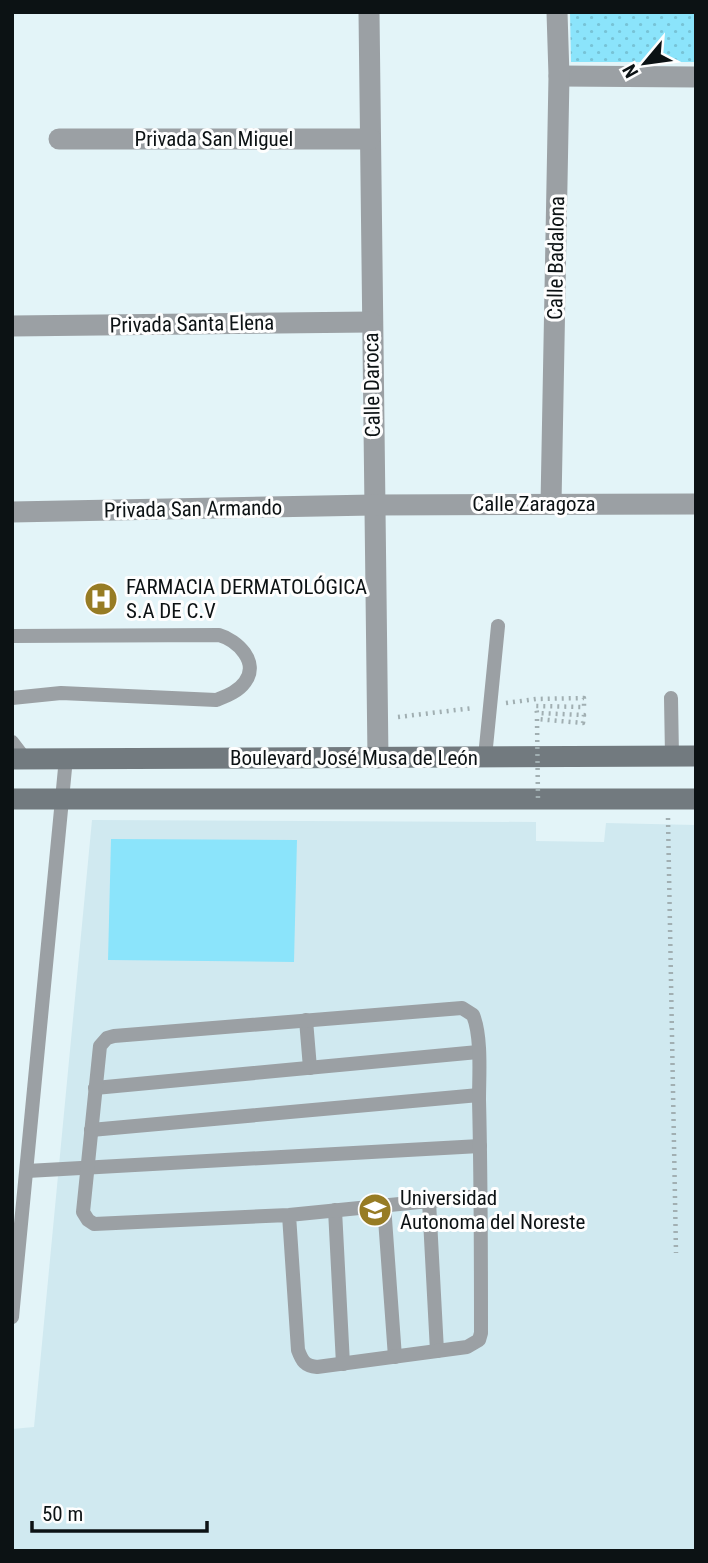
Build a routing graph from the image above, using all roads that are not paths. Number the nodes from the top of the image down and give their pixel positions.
1 (369, 12) edge
2 (557, 12) edge
3 (559, 76) junction
4 (696, 77) edge
5 (59, 139) dead end
6 (370, 139) junction
7 (371, 322) junction
8 (12, 326) edge
9 (551, 504) junction
10 (696, 504) edge
11 (373, 505) junction
12 (12, 512) edge
13 (498, 626) dead end
14 (12, 636) edge
15 (12, 698) edge
16 (671, 698) dead end
17 (16, 753) edge
18 (672, 756) junction
19 (696, 756) edge
20 (485, 757) junction
21 (66, 758) junction
22 (378, 758) junction
23 (63, 798) junction
24 (12, 799) edge
25 (696, 799) edge
26 (306, 1020) junction
27 (478, 1052) junction
28 (310, 1068) junction
29 (95, 1088) junction
30 (479, 1095) junction
31 (91, 1130) junction
32 (480, 1146) junction
33 (86, 1167) junction
34 (27, 1171) junction
35 (480, 1196) junction
36 (429, 1201) junction
37 (384, 1205) junction
38 (335, 1210) junction
39 (289, 1214) junction
40 (12, 1317) edge
41 (436, 1351) junction
42 (395, 1357) junction
43 (343, 1364) junction

1 - 6 street, Calle Daroca
2 - 3 street, Calle Badalona
3 - 4 street
3 - 9 street, Calle Badalona
5 - 6 street, Privada San Miguel
6 - 7 street, Calle Daroca
7 - 8 street, Privada Santa Elena
7 - 11 street, Calle Daroca
9 - 10 street, Calle Zaragoza
9 - 11 street, Calle Zaragoza
11 - 12 street, Privada San Armando
11 - 22 street, Calle Daroca
13 - 20 lane
14 - 15 lane
16 - 18 lane
17 - 21 main road, Boulevard José Musa de León
18 - 19 main road, Boulevard José Musa de León
18 - 20 main road, Boulevard José Musa de León
20 - 22 main road, Boulevard José Musa de León
21 - 22 main road, Boulevard José Musa de León
21 - 23 lane
23 - 24 main road, Boulevard José Musa de León
23 - 25 main road, Boulevard José Musa de León
23 - 34 lane
26 - 27 lane
26 - 28 lane
26 - 29 lane
27 - 28 lane
27 - 30 lane
28 - 29 lane
29 - 31 lane
30 - 31 lane
30 - 32 lane
31 - 33 lane
32 - 33 lane
32 - 35 lane
33 - 34 lane
33 - 39 lane
34 - 40 lane
35 - 36 lane
35 - 41 lane
36 - 37 lane
36 - 41 lane
37 - 38 lane
37 - 42 lane
38 - 39 lane
38 - 43 lane
39 - 43 lane
41 - 42 lane
42 - 43 lane

